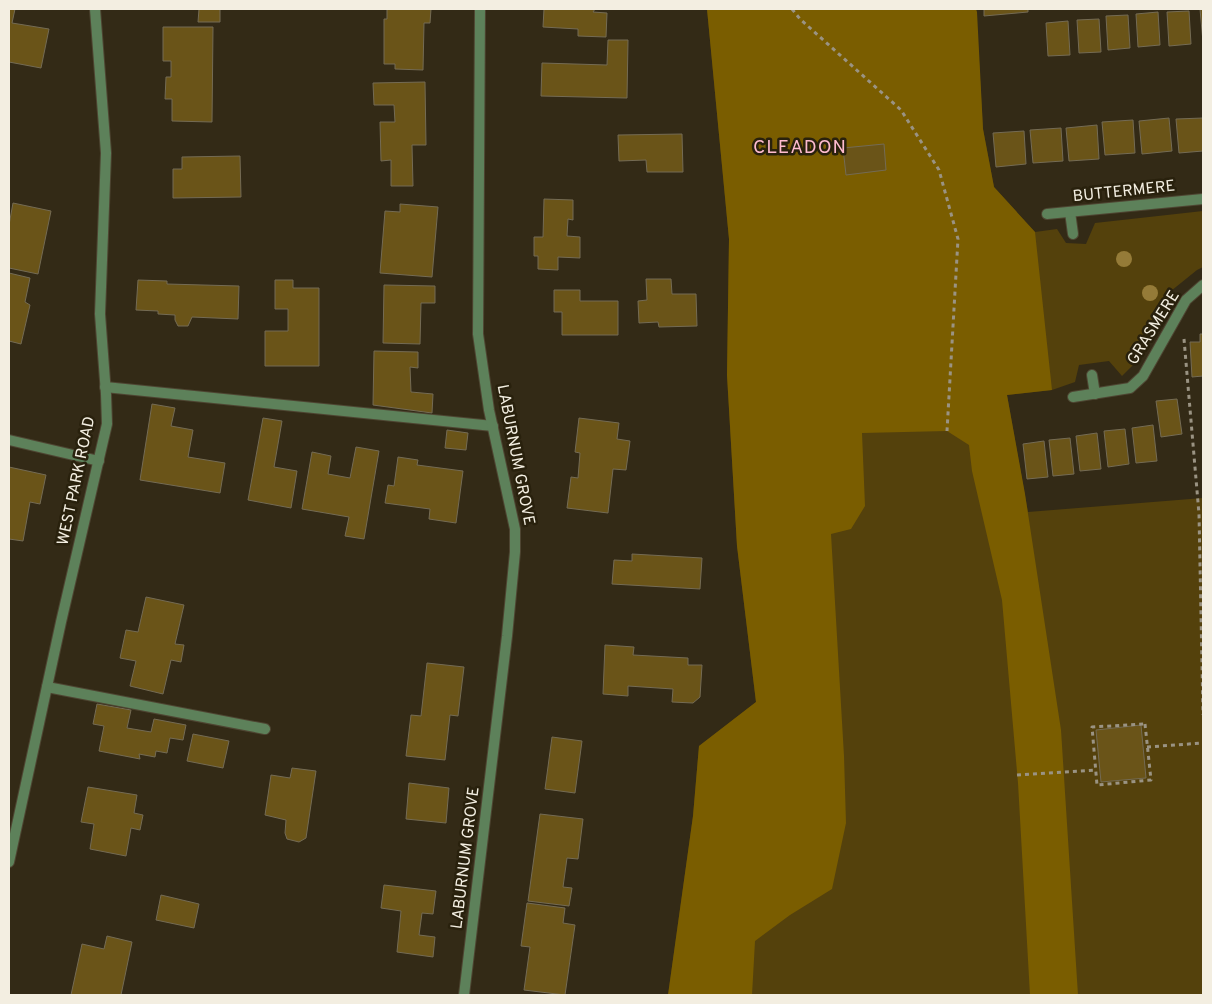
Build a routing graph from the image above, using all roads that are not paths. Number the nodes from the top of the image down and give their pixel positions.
1 (94, 9) edge
2 (480, 9) edge
3 (1203, 199) edge
4 (1070, 212) junction
5 (1047, 214) dead end
6 (1073, 234) dead end
7 (1203, 285) edge
8 (1092, 375) dead end
9 (106, 388) junction
10 (1095, 394) junction
11 (1073, 397) dead end
12 (492, 426) junction
13 (9, 440) edge
14 (99, 461) junction
15 (47, 687) junction
16 (265, 729) dead end
17 (9, 862) edge
18 (464, 995) edge

1 - 9 street, WEST PARK ROAD
2 - 12 street, LABURNUM GROVE
3 - 4 street, BUTTERMERE
4 - 5 street, BUTTERMERE
4 - 6 street
7 - 10 street, GRASMERE
8 - 10 street
9 - 12 street
9 - 14 street, WEST PARK ROAD
10 - 11 street, GRASMERE
12 - 18 street, LABURNUM GROVE
13 - 14 street
14 - 15 street, WEST PARK ROAD
15 - 16 street
15 - 17 street, WEST PARK ROAD

